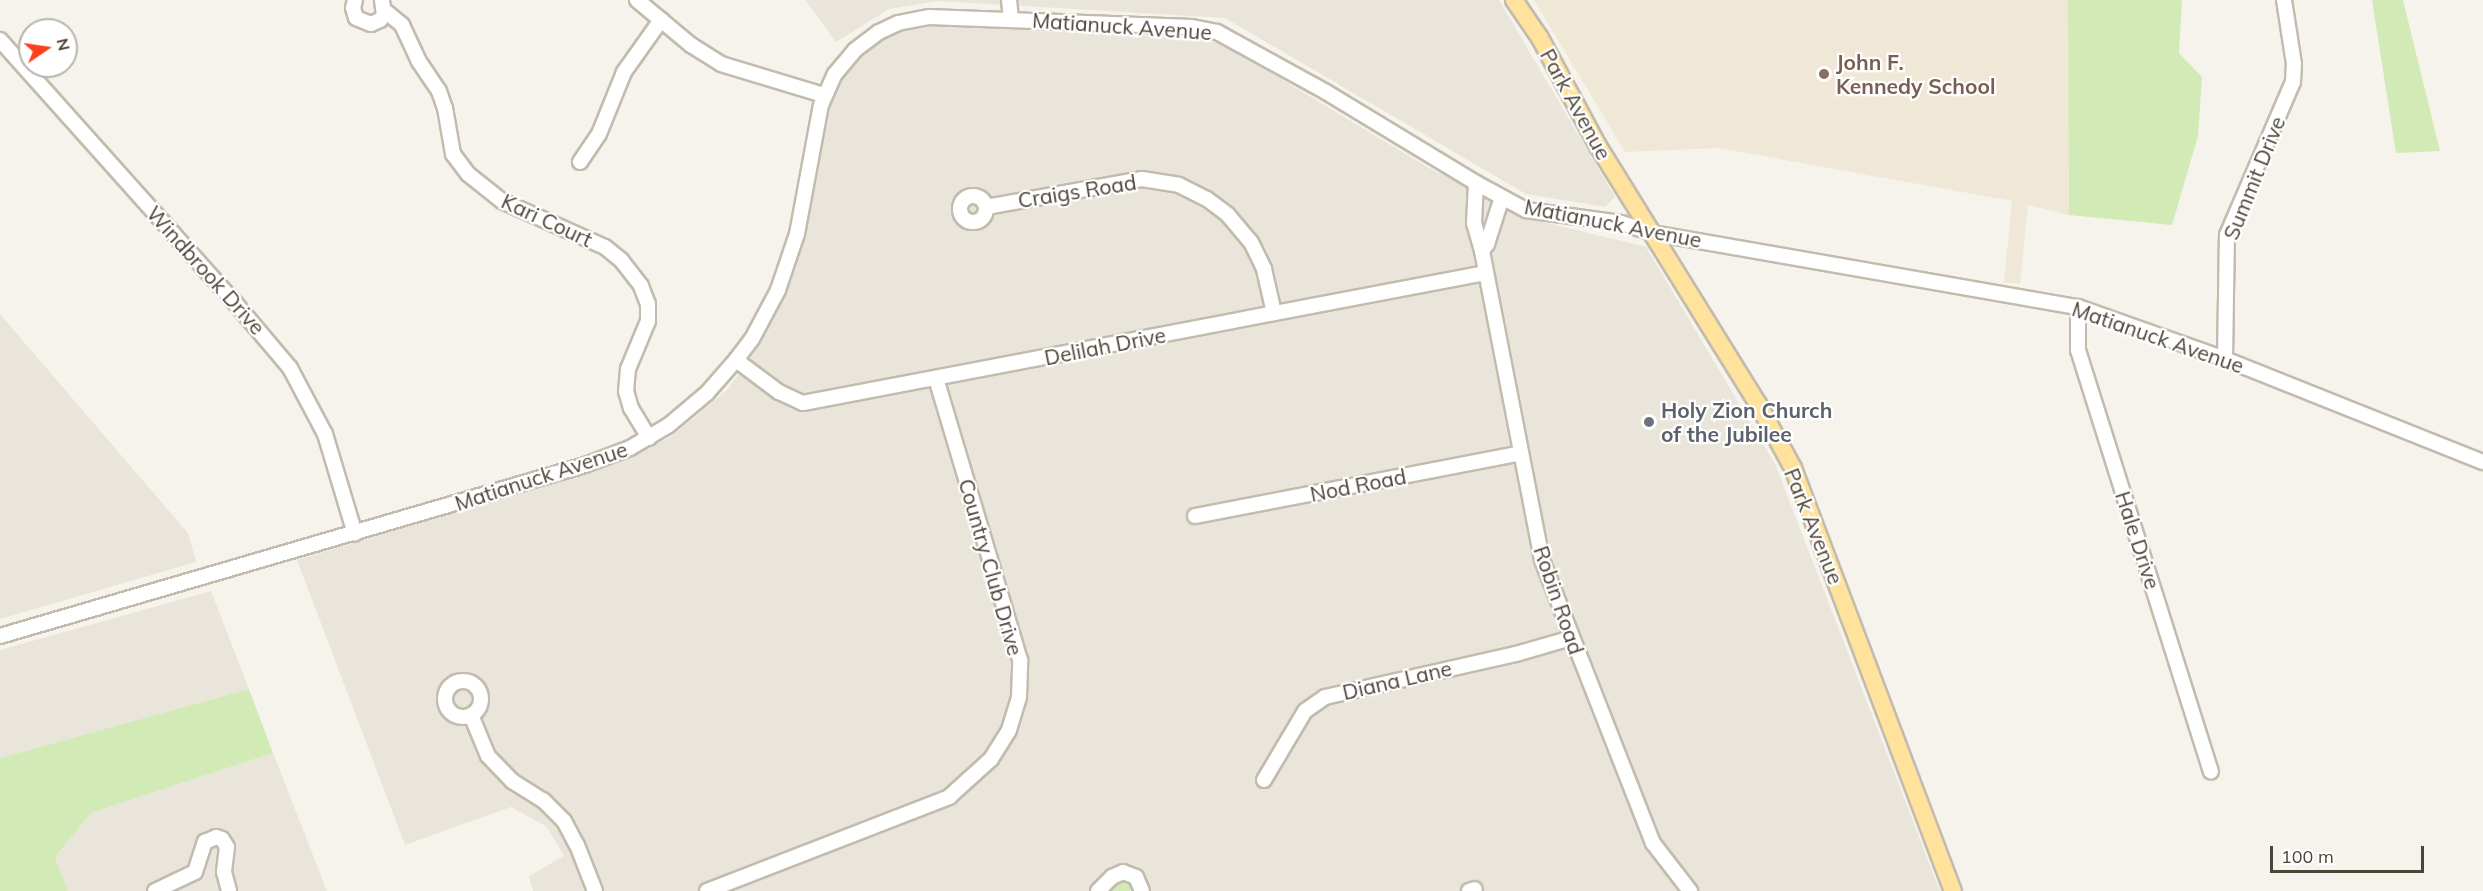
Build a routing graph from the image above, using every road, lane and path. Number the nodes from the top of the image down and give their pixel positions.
1 (355, 0) edge
2 (637, 0) edge
3 (1009, 0) edge
4 (1514, 0) edge
5 (2284, 0) edge
6 (383, 6) edge
7 (1011, 18) junction
8 (660, 20) junction
9 (0, 40) edge
10 (824, 95) junction
11 (580, 162) dead end
12 (1476, 183) junction
13 (1502, 197) junction
14 (986, 207) dead end
15 (1653, 232) junction
16 (1482, 251) junction
17 (1485, 273) junction
18 (2078, 307) junction
19 (1274, 313) junction
20 (2225, 359) junction
21 (736, 360) junction
22 (936, 379) junction
23 (649, 438) junction
24 (1521, 453) junction
25 (2483, 462) edge
26 (1195, 516) dead end
27 (355, 534) junction
28 (0, 636) edge
29 (1571, 638) junction
30 (471, 715) dead end
31 (2211, 772) dead end
32 (1264, 780) dead end
33 (195, 872) junction
34 (227, 885) edge
35 (155, 891) edge
36 (595, 891) edge
37 (707, 891) edge
38 (1098, 891) edge
39 (1142, 891) edge
40 (1690, 891) edge
41 (1953, 891) edge

1 - 6 street, Kari Court
2 - 8 street
3 - 7 street
4 - 15 main road, Park Avenue
5 - 20 street, Summit Drive
6 - 23 street, Kari Court
7 - 10 street, Matianuck Avenue
7 - 12 street, Matianuck Avenue
8 - 10 street
8 - 11 street
9 - 27 street, Windbrook Drive
10 - 21 street, Matianuck Avenue
12 - 13 street, Matianuck Avenue
12 - 16 street, Robin Road
13 - 15 street, Matianuck Avenue
13 - 16 street
14 - 19 street, Craigs Road
15 - 18 street, Matianuck Avenue
15 - 41 main road, Park Avenue
16 - 17 street, Robin Road
17 - 19 street, Delilah Drive
17 - 24 street, Robin Road
18 - 20 street, Matianuck Avenue
18 - 31 street, Hale Drive
19 - 22 street, Delilah Drive
20 - 25 street, Matianuck Avenue
21 - 22 street, Delilah Drive
21 - 23 street, Matianuck Avenue
22 - 37 street, Country Club Drive
23 - 27 street, Matianuck Avenue
24 - 26 street, Nod Road
24 - 29 street, Robin Road
27 - 28 street, Matianuck Avenue
29 - 32 street, Diana Lane
29 - 40 street, Robin Road
30 - 36 street
33 - 34 street
33 - 34 street
33 - 35 street
38 - 39 street

